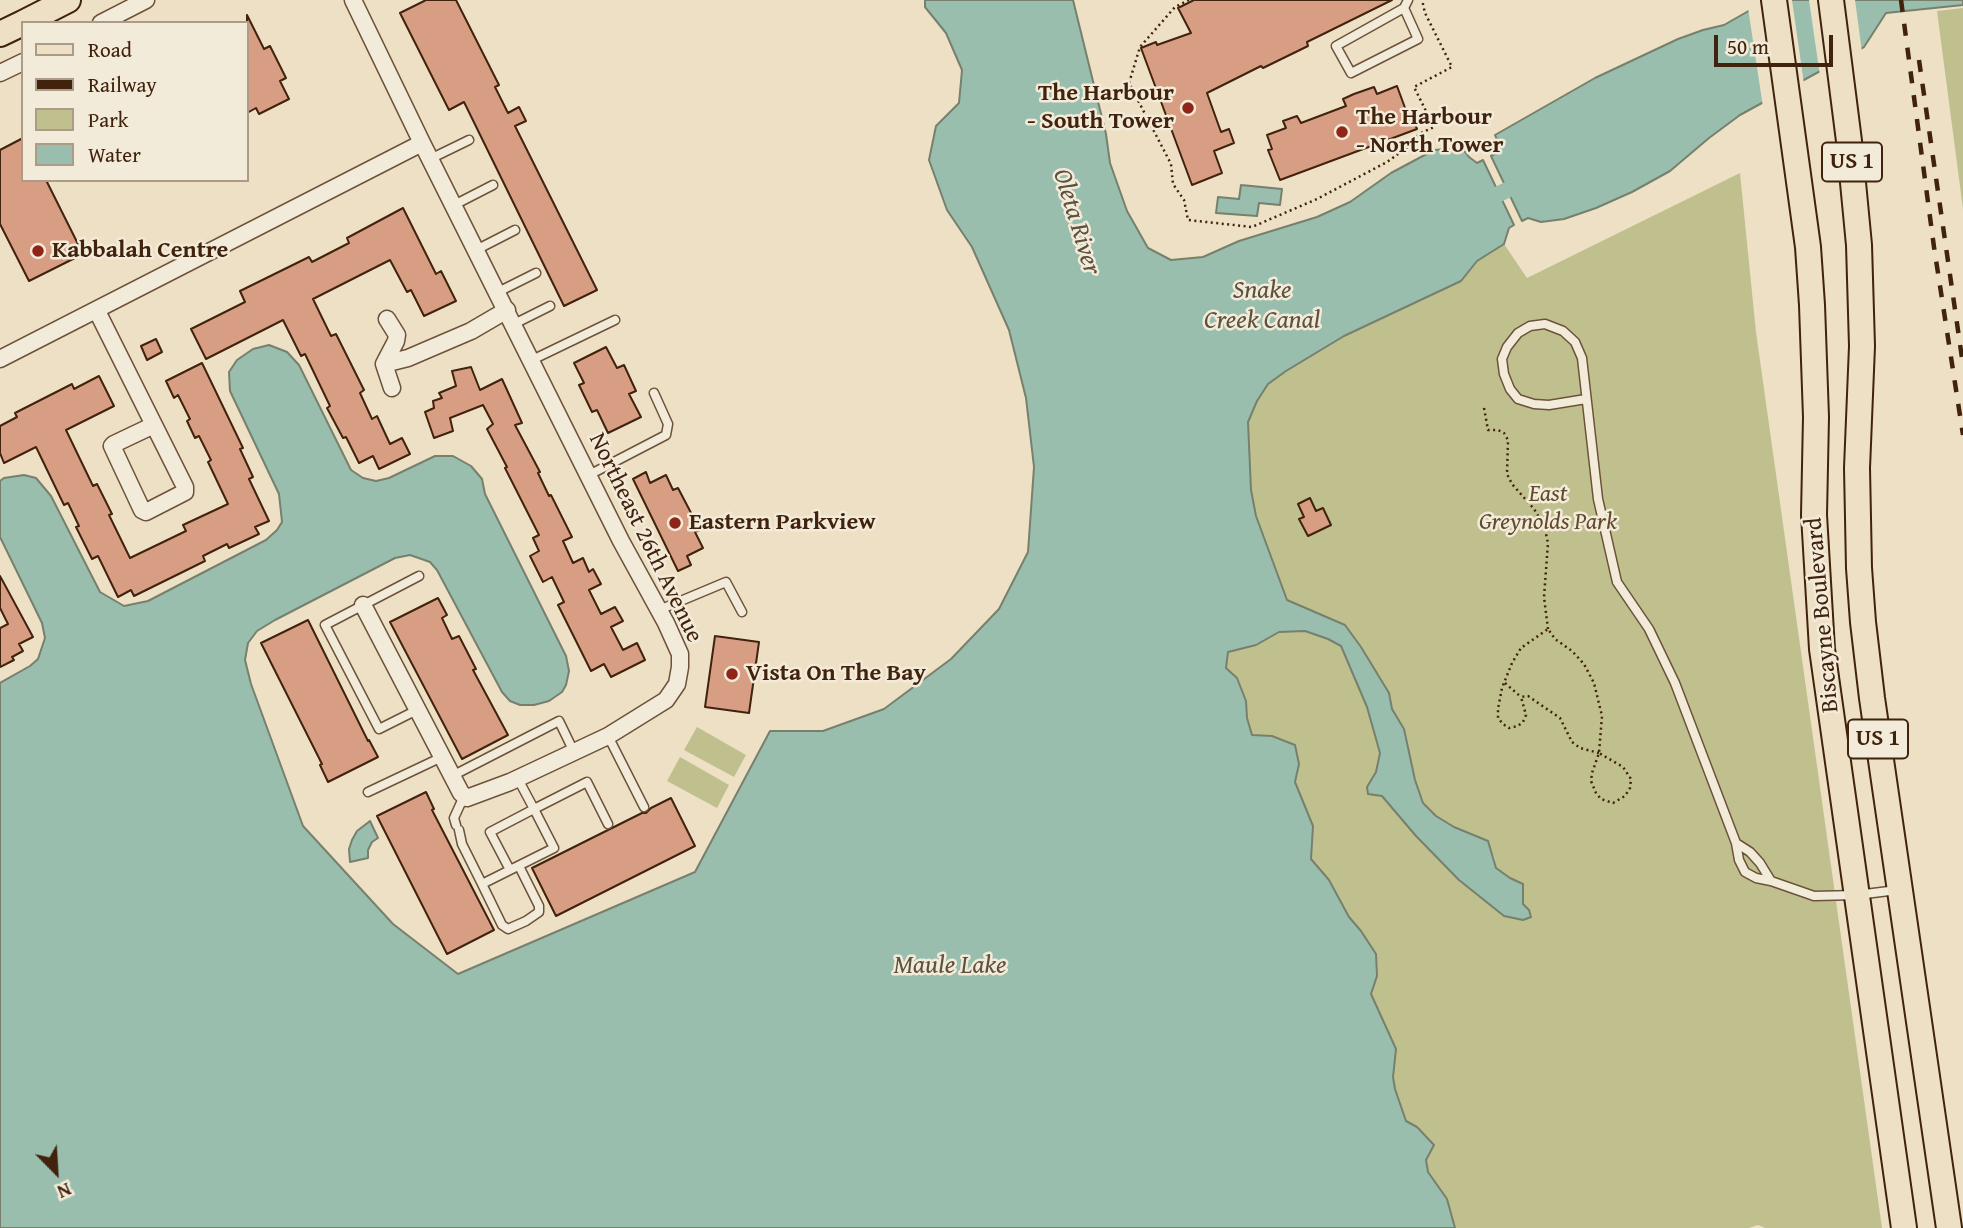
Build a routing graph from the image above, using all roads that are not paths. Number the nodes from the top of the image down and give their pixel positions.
1 (68, 0) edge
2 (146, 0) edge
3 (353, 0) edge
4 (1774, 0) edge
5 (1831, 0) edge
6 (1406, 4) edge
7 (27, 21) edge
8 (105, 21) edge
9 (21, 24) edge
10 (0, 34) edge
11 (21, 63) edge
12 (0, 73) edge
13 (469, 140) dead end
14 (422, 144) junction
15 (430, 159) junction
16 (494, 185) dead end
17 (454, 205) junction
18 (515, 230) dead end
19 (477, 250) junction
20 (536, 273) dead end
21 (498, 292) junction
22 (550, 306) dead end
23 (97, 311) junction
24 (510, 317) junction
25 (387, 319) dead end
26 (615, 320) dead end
27 (0, 359) edge
28 (532, 360) junction
29 (384, 364) junction
30 (392, 388) dead end
31 (654, 393) dead end
32 (1586, 400) junction
33 (154, 425) junction
34 (589, 475) junction
35 (419, 576) dead end
36 (363, 605) junction
37 (659, 610) junction
38 (742, 612) dead end
39 (417, 709) junction
40 (608, 736) junction
41 (574, 752) junction
42 (442, 757) junction
43 (452, 776) junction
44 (518, 779) junction
45 (368, 792) dead end
46 (464, 796) junction
47 (644, 807) dead end
48 (534, 809) junction
49 (608, 824) dead end
50 (1736, 843) junction
51 (519, 866) junction
52 (510, 870) junction
53 (1771, 881) junction
54 (482, 884) junction
55 (1899, 890) junction
56 (1857, 895) junction
57 (1904, 1228) edge
58 (1949, 1228) edge

1 - 7 main road
2 - 8 street
3 - 14 street, Northeast 26th Avenue
4 - 56 main road, Biscayne Boulevard / US 1
5 - 55 main road, Biscayne Boulevard / US 1
6 - 6 lane
9 - 10 main road
11 - 12 street
13 - 15 lane
14 - 15 street, Northeast 26th Avenue
14 - 23 street
15 - 17 street, Northeast 26th Avenue
16 - 17 lane
17 - 19 street, Northeast 26th Avenue
18 - 19 lane
19 - 21 street, Northeast 26th Avenue
20 - 21 lane
21 - 24 street, Northeast 26th Avenue
22 - 24 lane
23 - 27 street
23 - 33 street
24 - 28 street, Northeast 26th Avenue
24 - 29 street
25 - 29 street
26 - 28 lane
28 - 34 street, Northeast 26th Avenue
29 - 30 street
31 - 34 lane
32 - 32 lane
32 - 50 lane
33 - 33 street
34 - 37 street, Northeast 26th Avenue
35 - 36 lane
36 - 39 street
36 - 39 lane
37 - 38 lane
37 - 40 street, Northeast 26th Avenue
39 - 42 street
40 - 41 street, Northeast 26th Avenue
40 - 47 lane
41 - 43 lane
41 - 44 street, Northeast 26th Avenue
42 - 43 street
42 - 45 lane
43 - 46 street
44 - 46 street, Northeast 26th Avenue
44 - 48 lane
46 - 54 lane
48 - 49 lane
48 - 51 lane
48 - 52 lane
50 - 53 lane
50 - 53 lane
51 - 52 lane
51 - 54 lane
52 - 54 lane
53 - 56 lane
55 - 56 lane
55 - 58 main road, Biscayne Boulevard / US 1
56 - 57 main road, Biscayne Boulevard / US 1

